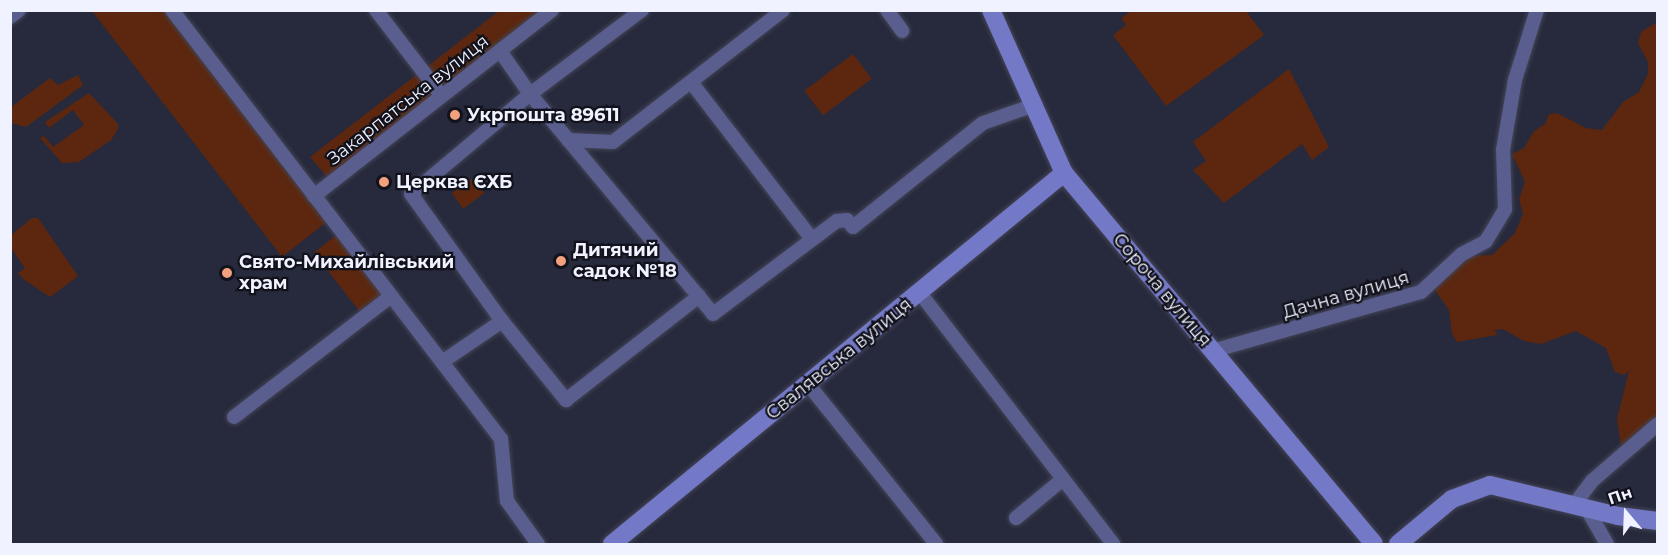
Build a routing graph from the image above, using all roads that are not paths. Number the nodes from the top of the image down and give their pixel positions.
1 (19, 10) edge
2 (172, 10) edge
3 (376, 10) edge
4 (552, 10) edge
5 (642, 10) edge
6 (783, 10) edge
7 (887, 10) edge
8 (991, 10) edge
9 (1537, 10) edge
10 (10, 17) edge
11 (902, 31) dead end
12 (500, 51) junction
13 (691, 82) junction
14 (530, 94) junction
15 (442, 96) junction
16 (1034, 105) junction
17 (568, 140) junction
18 (1064, 173) junction
19 (314, 195) junction
20 (812, 239) junction
21 (920, 293) junction
22 (391, 296) junction
23 (699, 296) junction
24 (502, 321) junction
25 (1212, 351) junction
26 (442, 362) junction
27 (808, 384) junction
28 (234, 417) dead end
29 (1658, 424) edge
30 (1063, 479) junction
31 (1580, 507) junction
32 (1016, 519) dead end
33 (1658, 521) edge
34 (538, 544) edge
35 (612, 544) edge
36 (936, 544) edge
37 (1113, 544) edge
38 (1374, 544) edge
39 (1398, 544) edge
40 (1607, 544) edge

1 - 10 street
2 - 19 street
3 - 15 street
4 - 12 street, Закарпатська вулиця
5 - 14 street
6 - 13 street
7 - 11 street
8 - 16 street, Сороча вулиця
9 - 25 street, Дачна вулиця
12 - 14 street
12 - 15 street, Закарпатська вулиця
13 - 17 street
13 - 20 street
14 - 17 street
14 - 24 street
15 - 19 street, Закарпатська вулиця
16 - 18 street, Сороча вулиця
16 - 20 street
17 - 23 street
18 - 21 street, Свалявська вулиця
18 - 25 street, Сороча вулиця
19 - 22 street
20 - 23 street
21 - 27 street, Свалявська вулиця
21 - 30 street
22 - 26 street
22 - 28 street
23 - 24 street
24 - 26 street
25 - 38 street, Сороча вулиця
26 - 34 street
27 - 35 street, Свалявська вулиця
27 - 36 street
29 - 31 street
30 - 32 street
30 - 37 street
31 - 33 street
31 - 39 street
31 - 40 street

